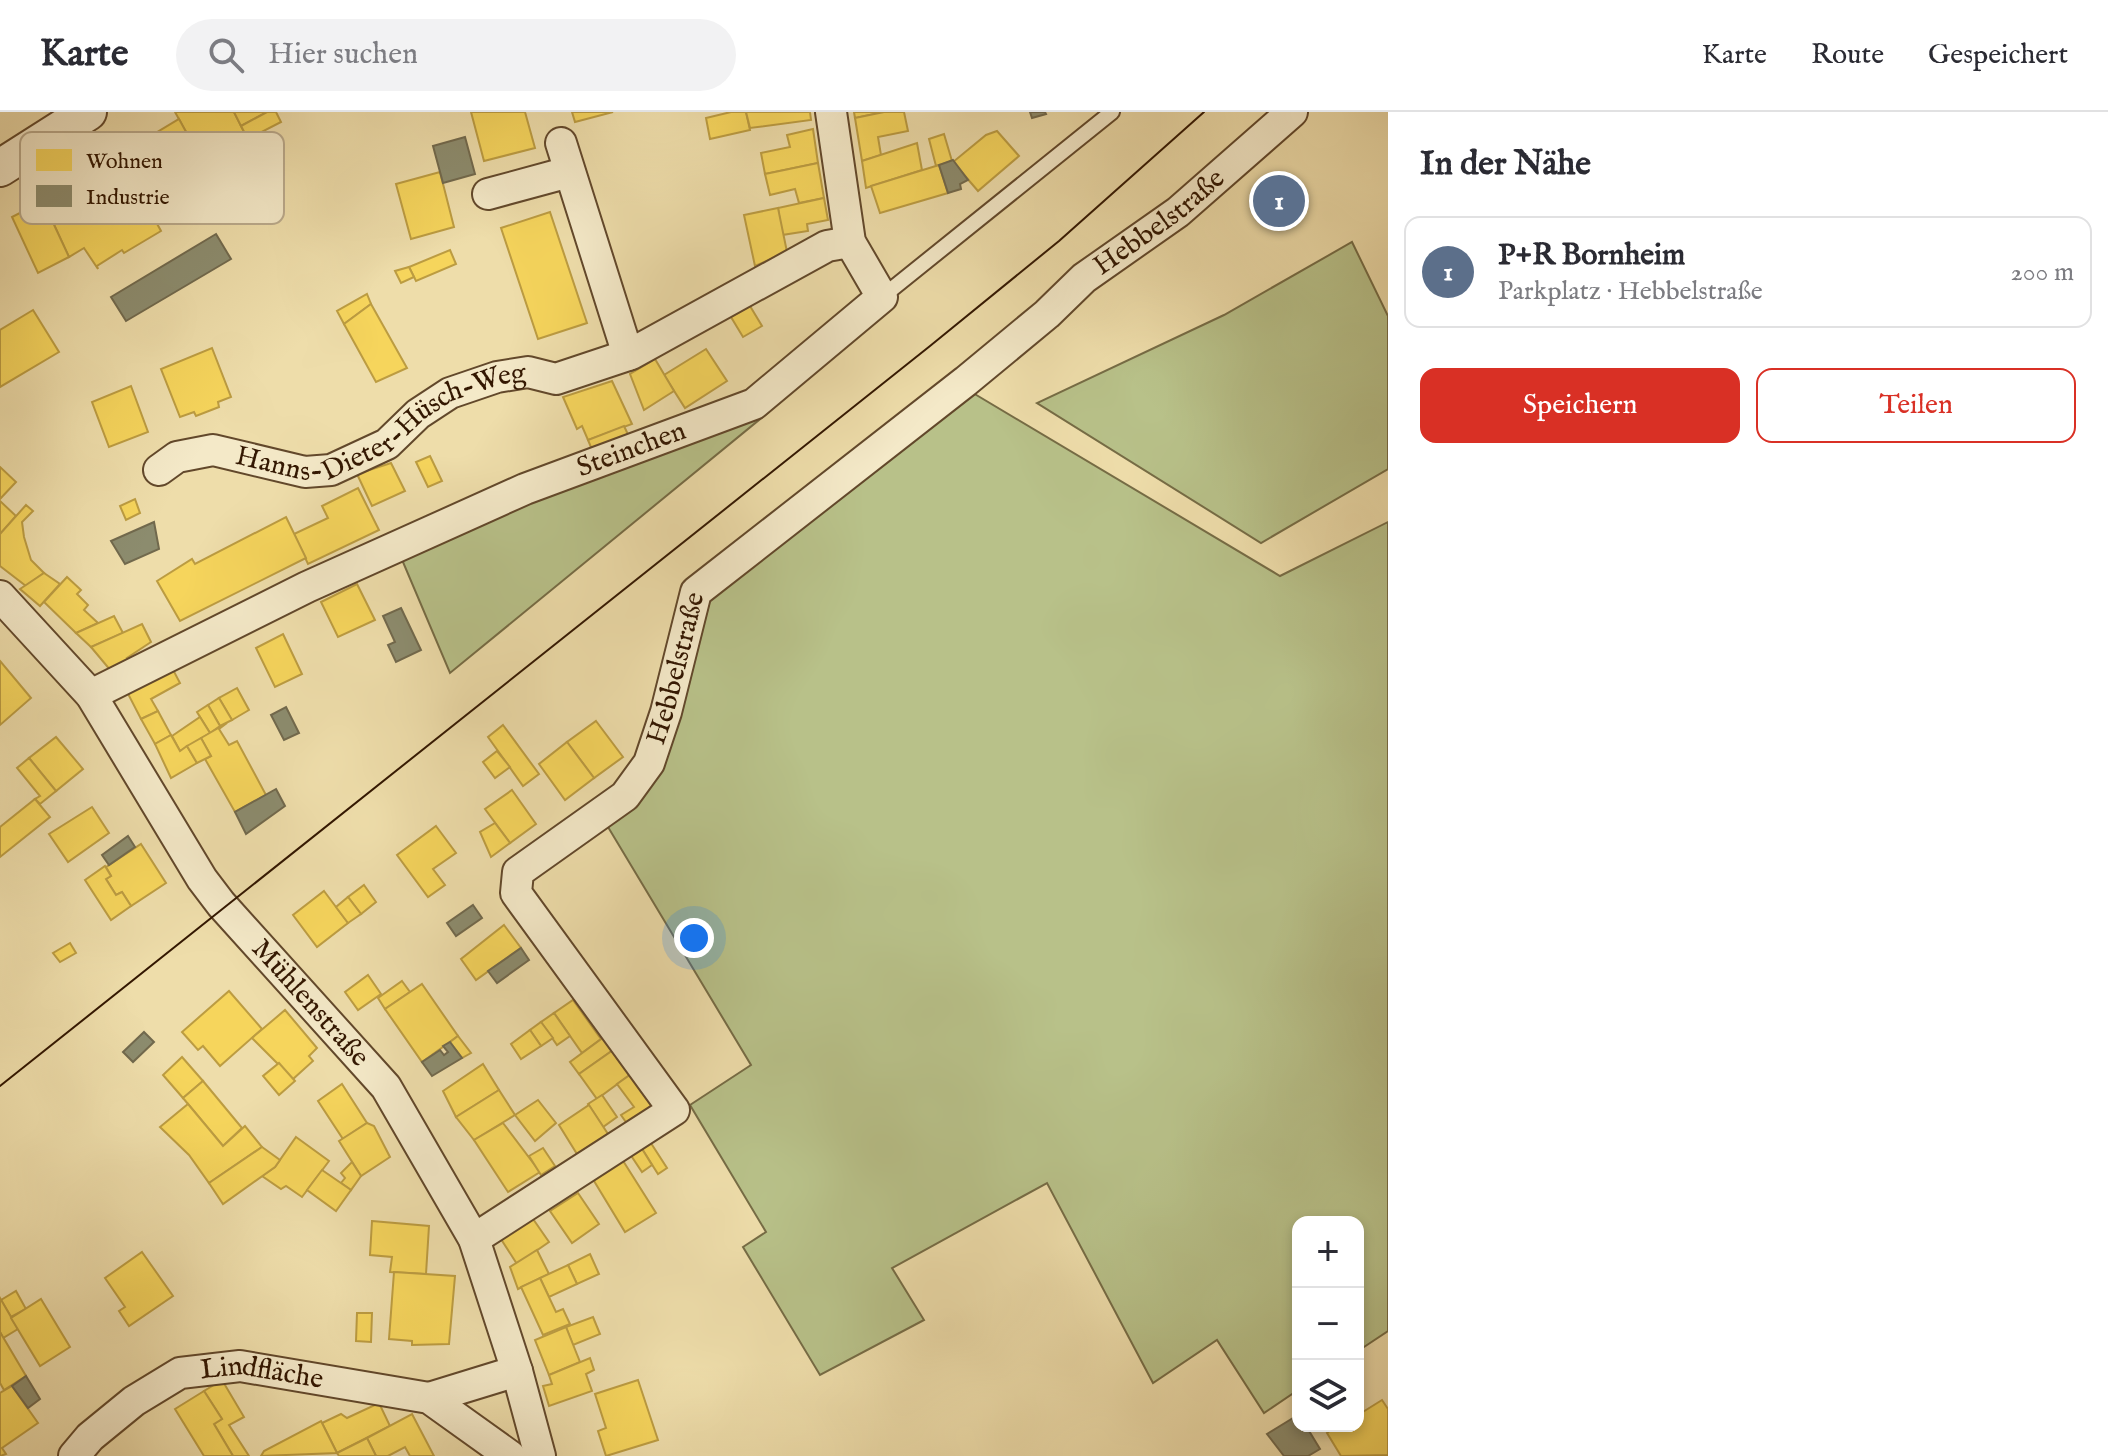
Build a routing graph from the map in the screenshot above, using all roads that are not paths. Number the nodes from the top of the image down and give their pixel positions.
1 (88, 112) edge
2 (831, 112) edge
3 (1112, 112) edge
4 (1292, 112) edge
5 (57, 132) edge
6 (561, 143) dead end
7 (20, 155) edge
8 (0, 168) edge
9 (569, 172) junction
10 (488, 194) dead end
11 (850, 242) junction
12 (882, 297) junction
13 (628, 355) junction
14 (170, 455) dead end
15 (0, 596) edge
16 (91, 695) junction
17 (474, 1239) junction
18 (517, 1371) junction
19 (429, 1398) junction
20 (74, 1456) edge
21 (510, 1456) edge
22 (540, 1456) edge

1 - 5 street
2 - 11 street
3 - 12 lane, Steinchen
4 - 17 street, Hebbelstraße
6 - 9 street
7 - 8 street
9 - 10 street
9 - 13 street
11 - 12 street
11 - 13 street, Hanns-Dieter-Hüsch-Weg
12 - 16 street, Steinchen
13 - 14 street, Hanns-Dieter-Hüsch-Weg
15 - 16 street, Mühlenstraße
16 - 17 street, Mühlenstraße
17 - 18 street, Mühlenstraße
18 - 19 street, Lindfläche
18 - 22 street, Mühlenstraße
19 - 20 street, Lindfläche
19 - 21 street, Lindfläche

